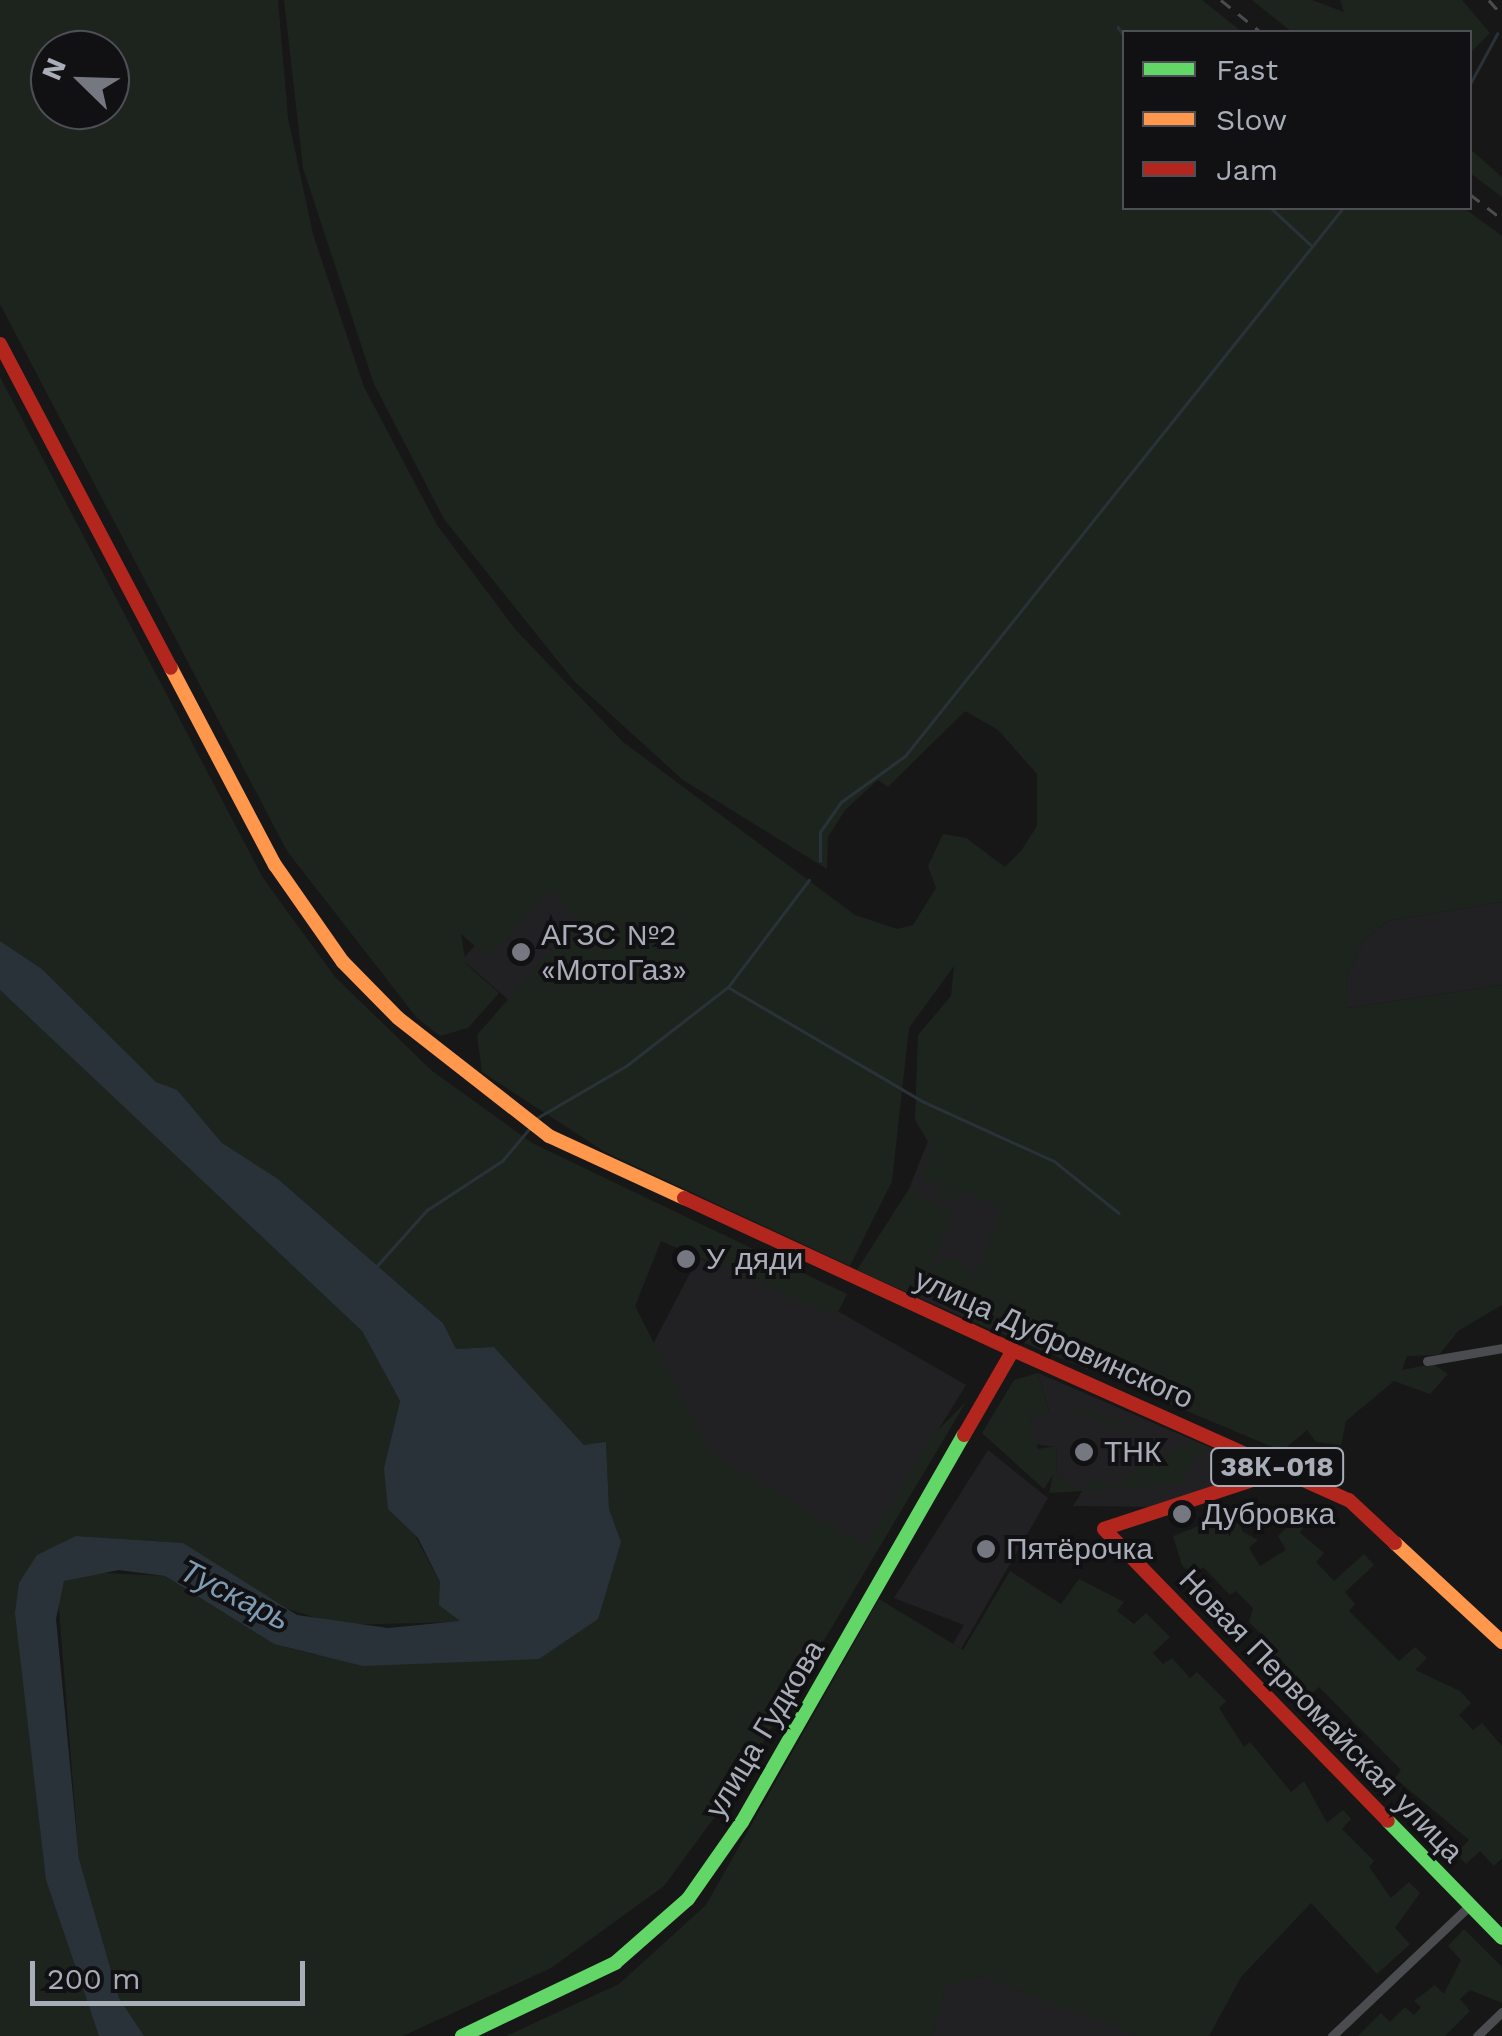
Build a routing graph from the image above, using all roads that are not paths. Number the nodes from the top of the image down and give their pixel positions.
1 (0, 344) edge
2 (1502, 1348) edge
3 (1013, 1350) junction
4 (1427, 1361) dead end
5 (1283, 1470) junction
6 (1502, 1642) edge
7 (1469, 1906) junction
8 (1502, 1938) edge
9 (1502, 2012) edge
10 (462, 2036) edge
11 (1332, 2036) edge
12 (1476, 2036) edge

1 - 3 main road, улица Дубровинского / 38К-018
2 - 4 street
3 - 5 main road, улица Дубровинского / 38К-018
3 - 10 main road, улица Гудкова
5 - 6 main road, улица Дубровинского / 38К-018
5 - 7 main road, Новая Первомайская улица
7 - 8 main road, Новая Первомайская улица
7 - 11 street
9 - 12 street

